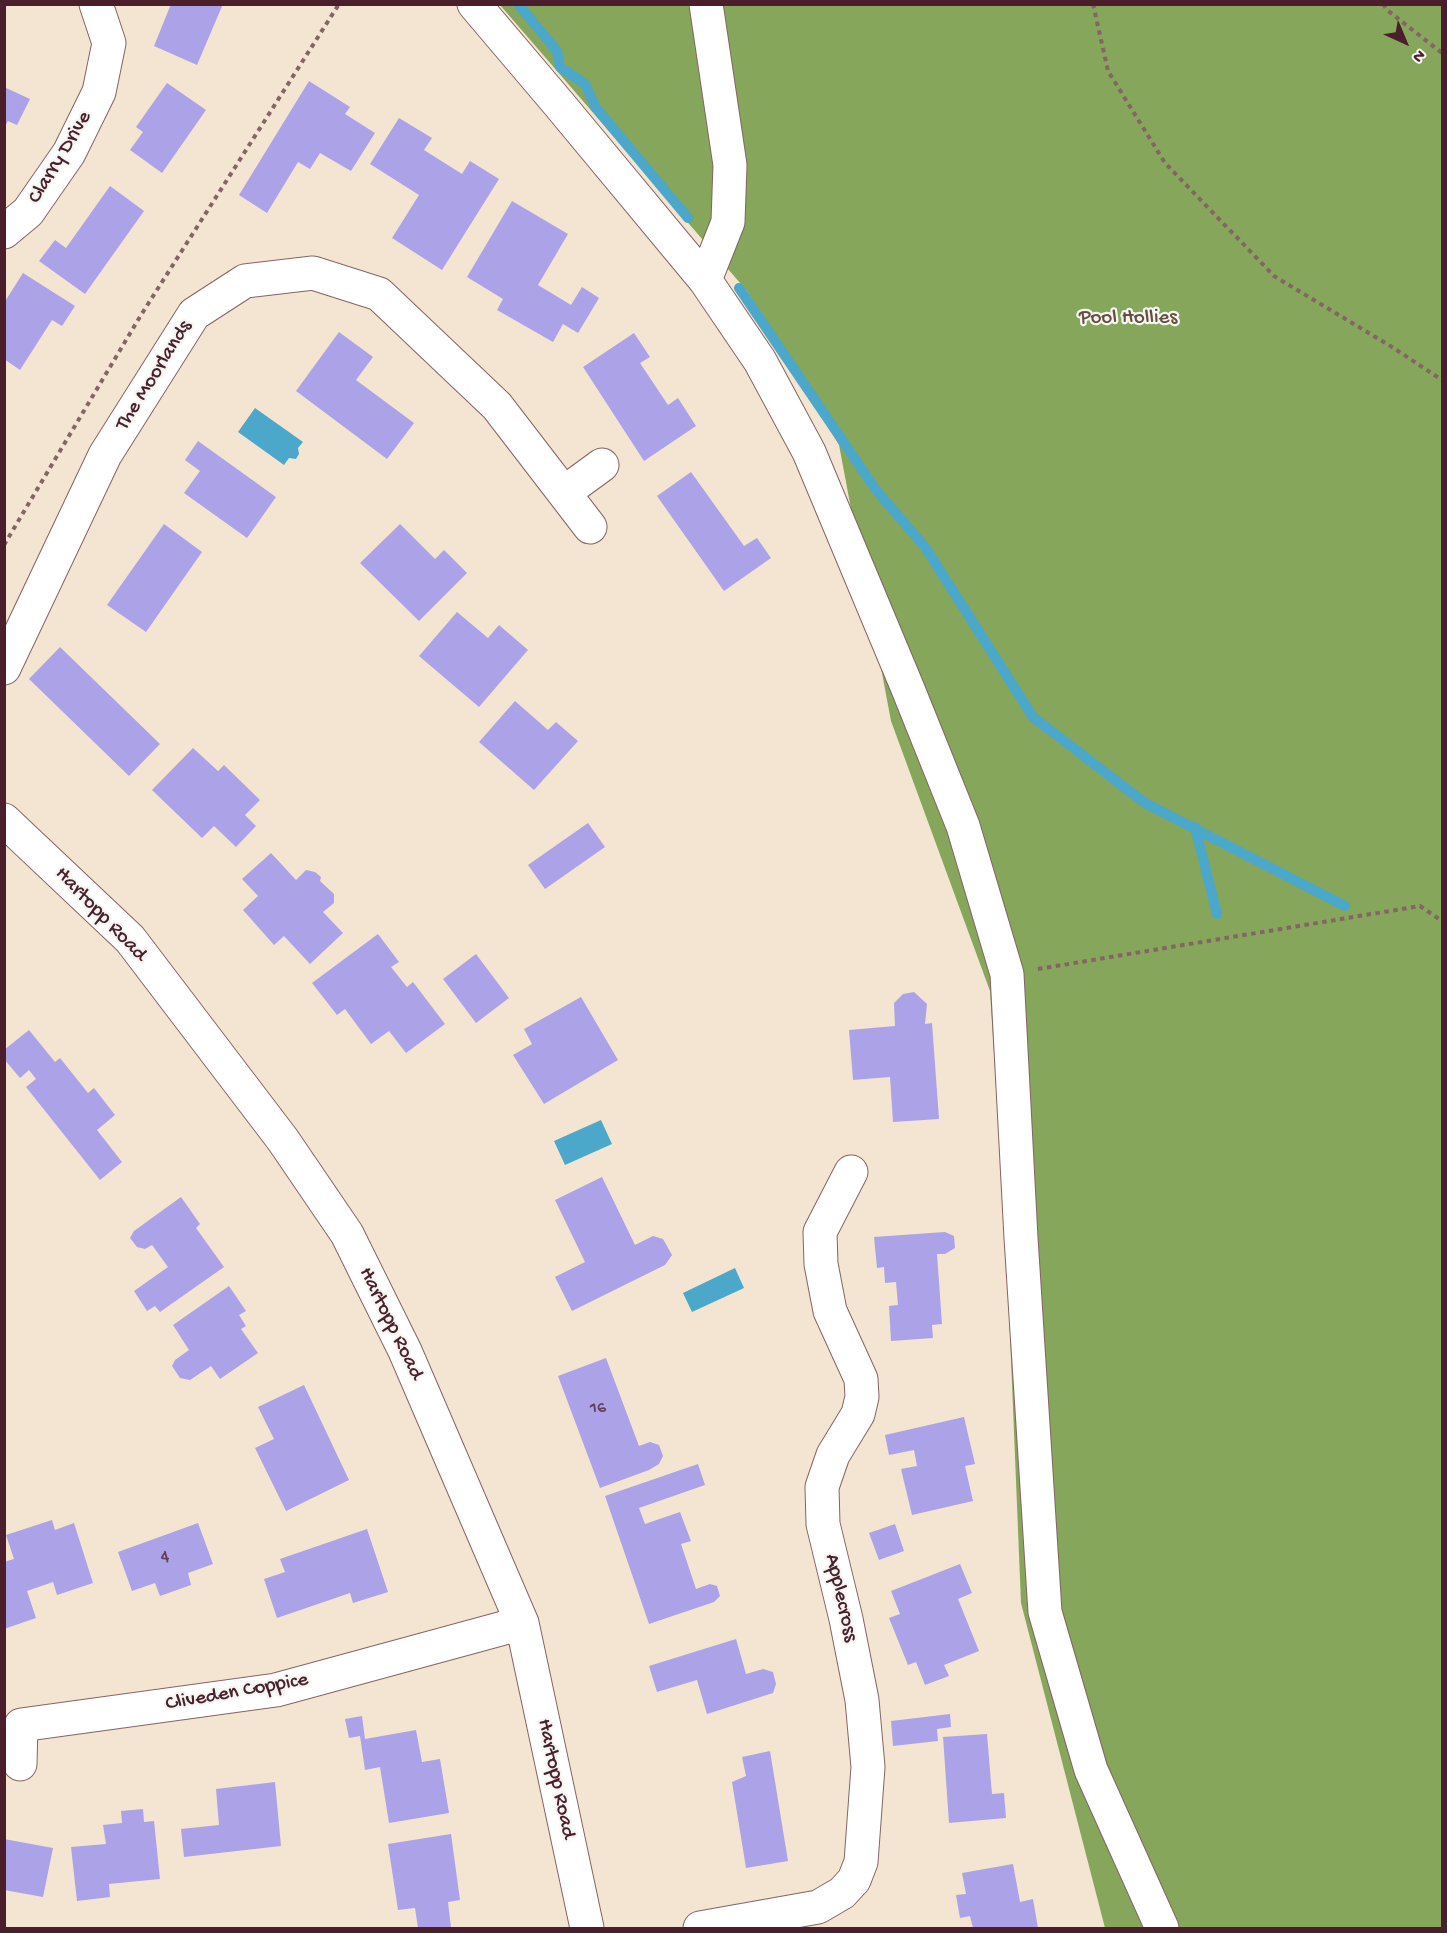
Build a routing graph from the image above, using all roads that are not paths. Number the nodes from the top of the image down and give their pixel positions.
1 (96, 4) edge
2 (474, 4) edge
3 (706, 4) edge
4 (4, 232) edge
5 (705, 280) junction
6 (602, 465) dead end
7 (565, 492) junction
8 (590, 527) dead end
9 (4, 668) edge
10 (4, 820) edge
11 (851, 1172) dead end
12 (522, 1623) junction
13 (20, 1764) dead end
14 (587, 1929) edge
15 (700, 1929) edge
16 (1162, 1929) edge

1 - 4 street, Clarry Drive
2 - 5 street
3 - 5 street
5 - 16 street
6 - 7 street
7 - 8 street, The Moorlands
7 - 9 street, The Moorlands
10 - 12 street, Hartopp Road
11 - 15 street, Applecross
12 - 13 street, Cliveden Coppice
12 - 14 street, Hartopp Road

